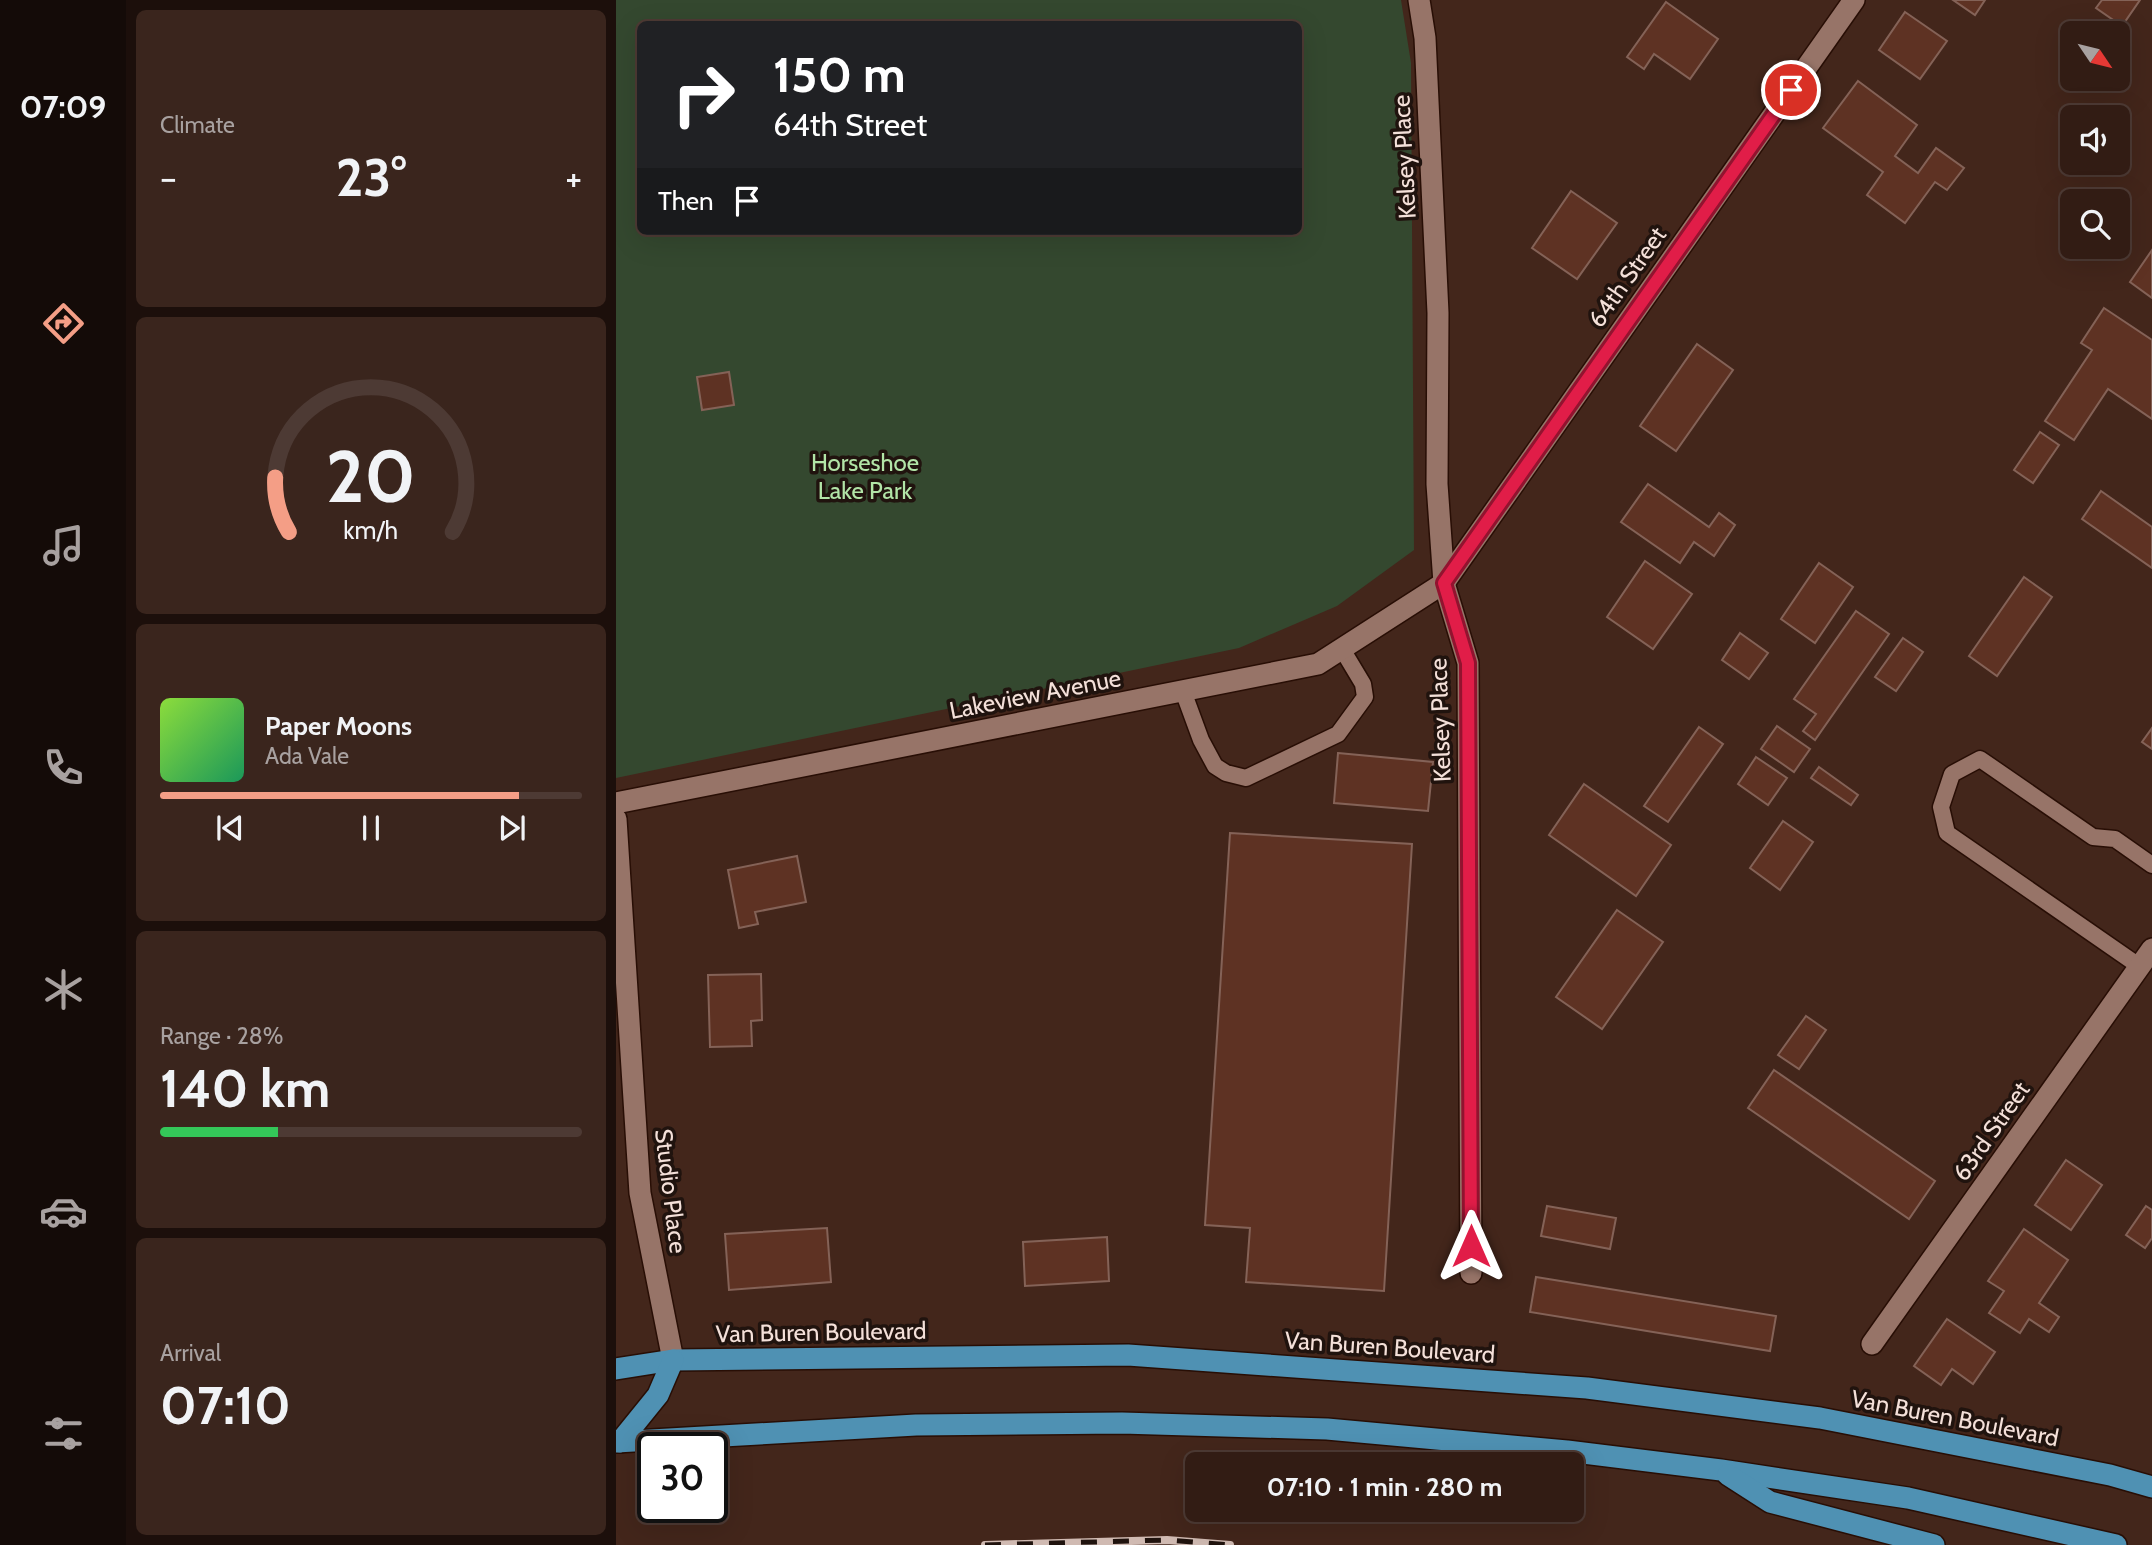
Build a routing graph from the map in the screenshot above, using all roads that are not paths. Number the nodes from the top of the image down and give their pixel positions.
1 (1419, 0) edge
2 (1854, 0) edge
3 (1444, 583) junction
4 (1342, 649) junction
5 (1184, 691) junction
6 (616, 803) edge
7 (616, 819) edge
8 (2152, 866) edge
9 (2152, 949) edge
10 (2139, 966) junction
11 (1471, 1273) dead end
12 (1872, 1344) dead end
13 (673, 1360) junction
14 (616, 1369) edge
15 (618, 1442) edge
16 (1721, 1470) junction
17 (2152, 1487) edge
18 (1934, 1545) edge
19 (2116, 1545) edge

1 - 3 street, Kelsey Place
2 - 3 street, 64th Street
3 - 4 street, Lakeview Avenue
3 - 11 street, Kelsey Place
4 - 5 street, Lakeview Avenue
4 - 5 lane
5 - 6 street, Lakeview Avenue
7 - 13 street, Studio Place
8 - 10 lane
9 - 10 street, 63rd Street
10 - 12 street, 63rd Street
13 - 14 main road, Van Buren Boulevard
13 - 15 main road
13 - 17 main road, Van Buren Boulevard
15 - 16 main road
16 - 18 main road
16 - 19 main road

